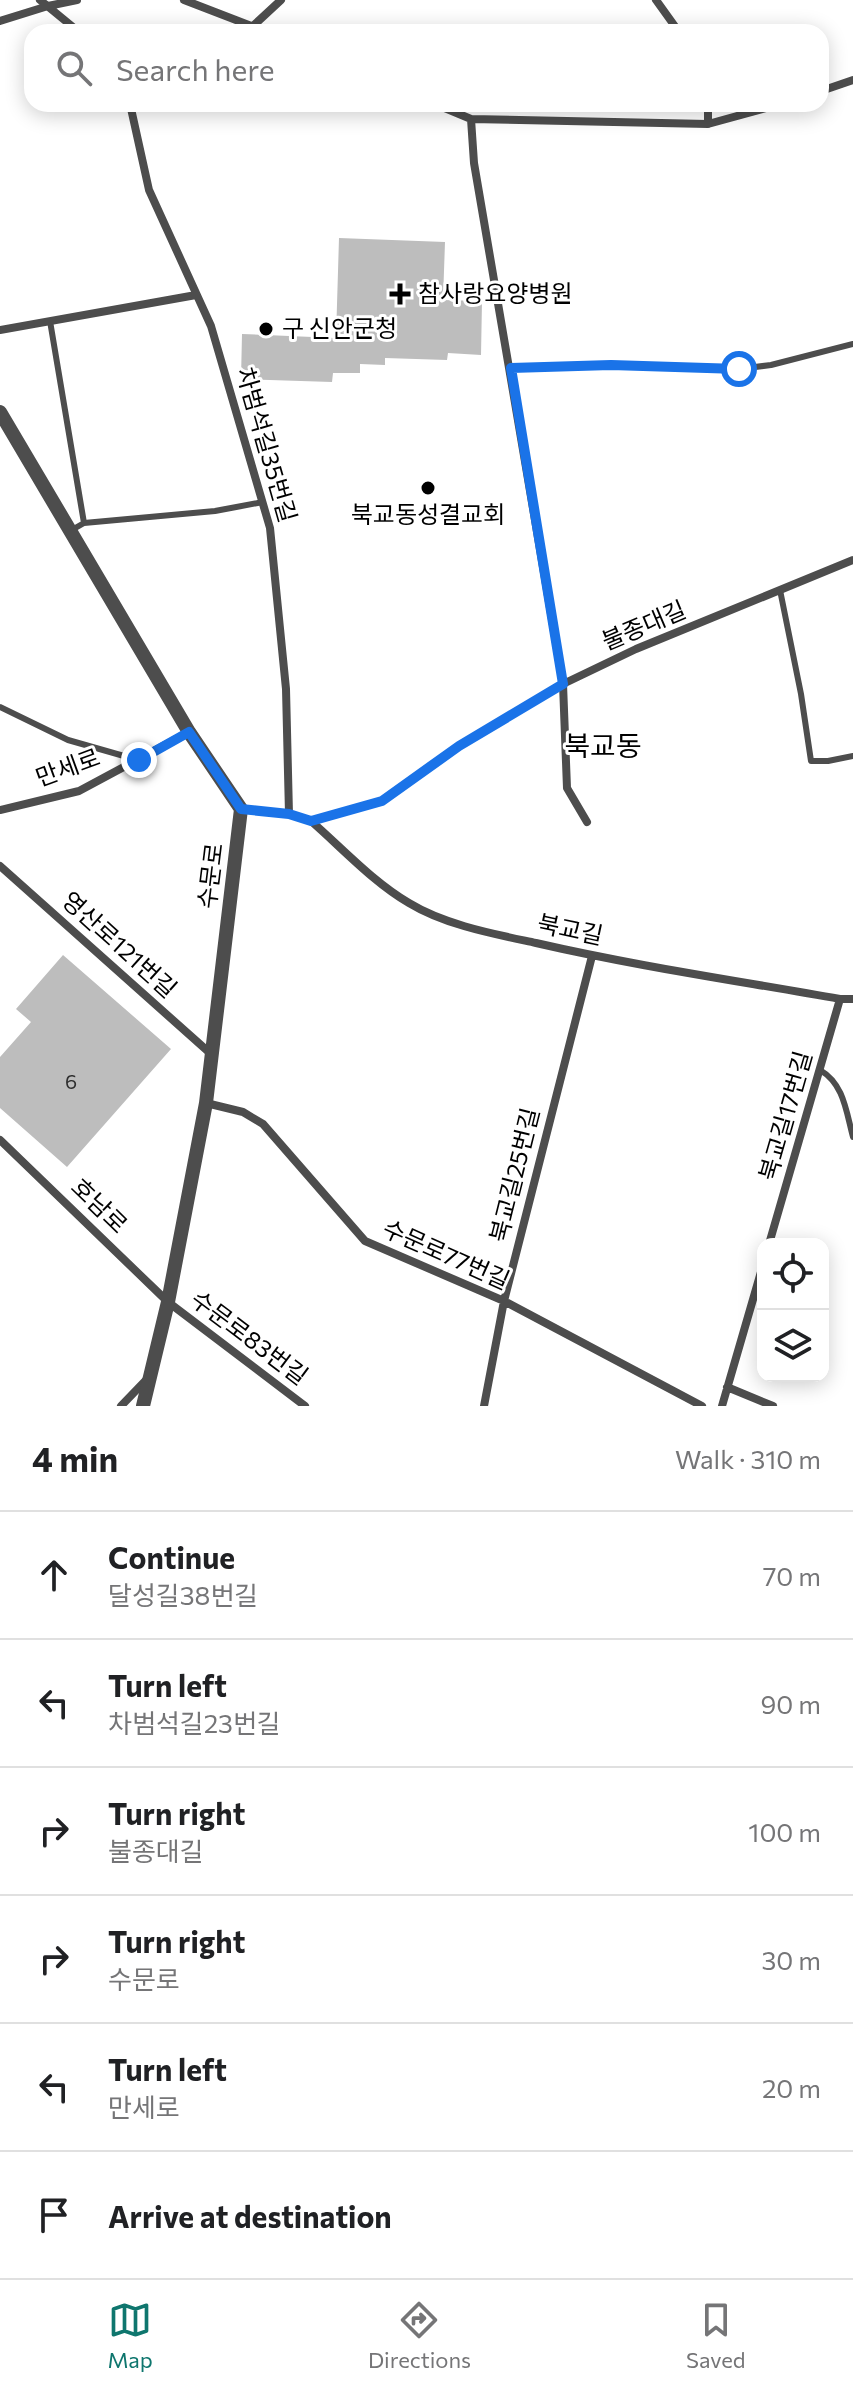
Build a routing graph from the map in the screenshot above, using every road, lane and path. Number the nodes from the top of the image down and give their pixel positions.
1 (77, 0) edge
2 (184, 0) edge
3 (281, 0) edge
4 (656, 0) edge
5 (44, 3) edge
6 (0, 21) edge
7 (69, 24) edge
8 (248, 24) edge
9 (255, 24) edge
10 (673, 24) edge
11 (853, 80) edge
12 (829, 88) edge
13 (132, 112) edge
14 (454, 112) edge
15 (708, 112) edge
16 (752, 112) edge
17 (471, 119) junction
18 (708, 124) junction
19 (196, 295) junction
20 (50, 321) junction
21 (0, 330) edge
22 (853, 344) edge
23 (511, 368) junction
24 (0, 412) edge
25 (263, 502) junction
26 (84, 523) junction
27 (70, 531) junction
28 (853, 560) edge
29 (780, 590) junction
30 (563, 684) junction
31 (0, 707) edge
32 (189, 732) junction
33 (853, 756) edge
34 (139, 760) junction
35 (241, 809) junction
36 (0, 810) edge
37 (289, 814) junction
38 (311, 821) junction
39 (587, 822) dead end
40 (0, 866) edge
41 (592, 956) junction
42 (840, 999) junction
43 (853, 999) edge
44 (212, 1054) junction
45 (820, 1070) junction
46 (206, 1103) junction
47 (853, 1137) edge
48 (0, 1140) edge
49 (771, 1238) edge
50 (757, 1285) edge
51 (504, 1301) junction
52 (168, 1302) junction
53 (150, 1377) junction
54 (727, 1387) junction
55 (121, 1406) edge
56 (143, 1406) edge
57 (305, 1406) edge
58 (484, 1406) edge
59 (702, 1406) edge
60 (722, 1406) edge
61 (773, 1406) edge

1 - 5 street
2 - 8 street
3 - 9 street
4 - 10 street
5 - 6 street
5 - 7 street
11 - 12 street
13 - 19 street, 차범석길35번길
14 - 17 street
15 - 18 street
16 - 18 street
17 - 18 street
17 - 23 street
19 - 20 street
19 - 25 street, 차범석길35번길
20 - 21 street
20 - 26 lane
22 - 23 lane
23 - 30 street
24 - 27 street
25 - 26 lane
25 - 37 street, 차범석길35번길
26 - 27 lane
27 - 32 street
28 - 29 street, 불종대길
29 - 30 street, 불종대길
29 - 33 lane
30 - 38 street, 불종대길
30 - 39 street
31 - 34 lane
32 - 34 street, 만세로
32 - 35 street
34 - 36 street, 만세로
35 - 37 street
35 - 44 street, 수문로
37 - 38 street
38 - 41 street, 북교길
40 - 44 street, 영산로121번길
41 - 42 street, 북교길
41 - 51 street, 북교길25번길
42 - 43 street, 북교길
42 - 45 street, 북교길17번길
44 - 46 street, 수문로
45 - 47 lane
45 - 49 street, 북교길17번길
46 - 51 street, 수문로77번길
46 - 52 street, 수문로
48 - 52 street, 호남로
50 - 54 street
51 - 58 street, 북교길25번길
51 - 59 street, 수문로77번길
52 - 53 street, 수문로
52 - 57 street, 수문로83번길
53 - 55 street
53 - 56 street, 수문로
54 - 60 street
54 - 61 street

